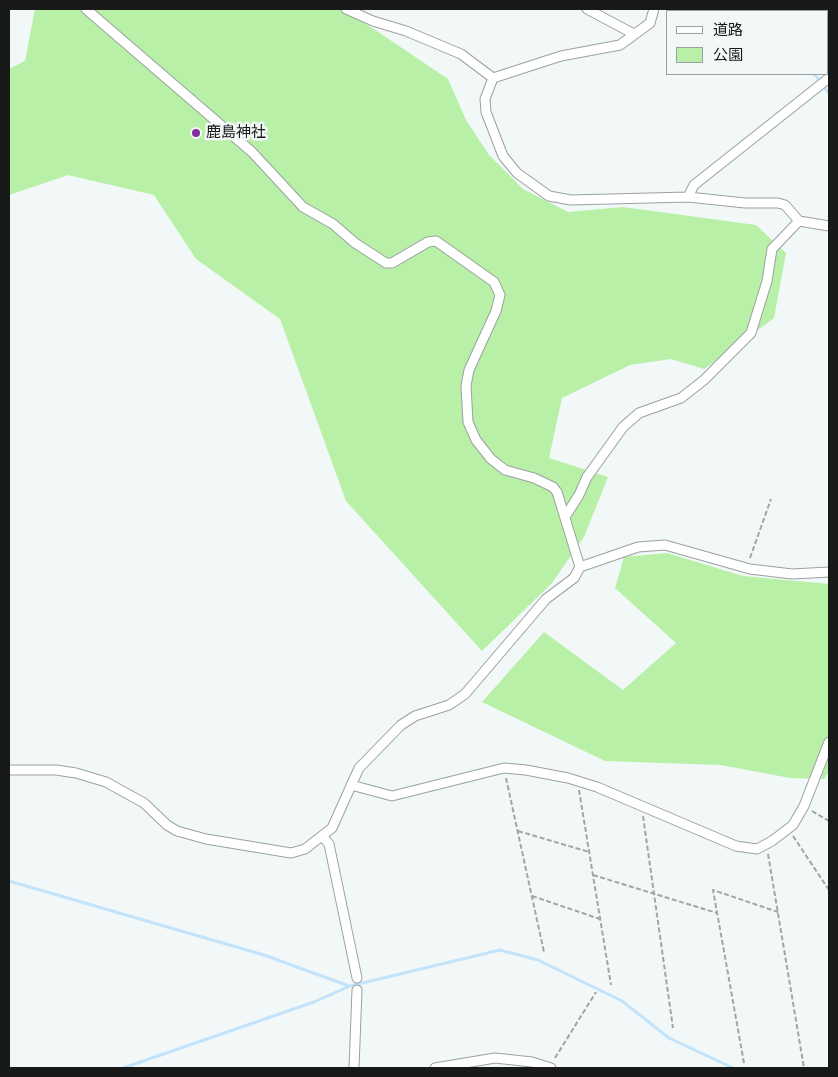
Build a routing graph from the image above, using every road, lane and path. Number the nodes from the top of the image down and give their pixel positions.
1 (86, 9) edge
2 (346, 9) edge
3 (587, 9) edge
4 (654, 9) edge
5 (634, 34) junction
6 (493, 78) junction
7 (829, 78) edge
8 (688, 197) junction
9 (799, 221) junction
10 (829, 226) edge
11 (771, 499) dead end
12 (565, 517) junction
13 (580, 568) junction
14 (747, 568) junction
15 (829, 572) edge
16 (829, 742) edge
17 (504, 768) junction
18 (9, 770) edge
19 (577, 781) junction
20 (351, 784) junction
21 (806, 801) junction
22 (642, 806) junction
23 (829, 822) edge
24 (518, 831) junction
25 (792, 833) dead end
26 (322, 836) junction
27 (766, 844) junction
28 (589, 852) junction
29 (593, 875) junction
30 (829, 890) edge
31 (654, 894) junction
32 (532, 896) junction
33 (778, 912) junction
34 (717, 913) junction
35 (600, 920) junction
36 (544, 952) dead end
37 (357, 978) dead end
38 (611, 985) dead end
39 (357, 990) dead end
40 (596, 992) dead end
41 (673, 1028) dead end
42 (744, 1064) dead end
43 (354, 1068) edge
44 (435, 1068) edge
45 (550, 1068) edge
46 (804, 1068) edge

1 - 12 street
2 - 6 street
3 - 5 street
4 - 5 street
5 - 6 street
6 - 8 street
7 - 8 street
8 - 9 street
9 - 10 street
9 - 12 street
11 - 14 path
12 - 13 street
13 - 14 street
13 - 20 street
14 - 15 street
16 - 21 street
17 - 19 street
17 - 20 street
17 - 24 path
18 - 26 street
19 - 22 street
19 - 28 path
20 - 26 street
21 - 23 path
21 - 27 street
22 - 27 street
22 - 31 path
24 - 28 path
24 - 32 path
25 - 30 path
26 - 37 street
27 - 33 path
28 - 29 path
29 - 31 path
29 - 35 path
31 - 34 path
31 - 41 path
32 - 35 path
32 - 36 path
33 - 34 path
33 - 46 path
34 - 42 path
35 - 38 path
39 - 43 street
40 - 45 path
44 - 45 street

